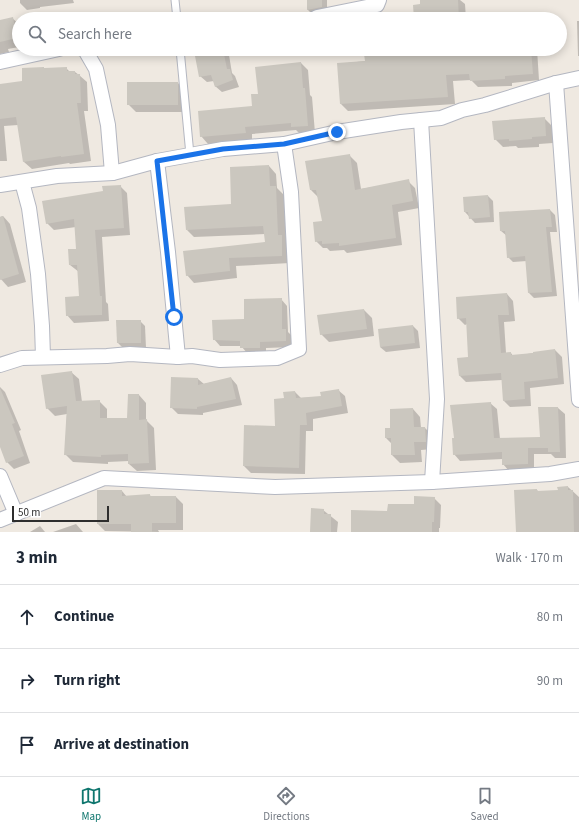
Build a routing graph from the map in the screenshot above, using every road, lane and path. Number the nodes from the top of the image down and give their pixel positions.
1 (175, 0) edge
2 (379, 0) edge
3 (176, 12) edge
4 (342, 12) edge
5 (27, 56) edge
6 (88, 56) edge
7 (181, 56) edge
8 (0, 62) edge
9 (579, 78) edge
10 (556, 83) junction
11 (421, 120) junction
12 (284, 144) junction
13 (190, 155) junction
14 (157, 161) junction
15 (112, 173) junction
16 (22, 182) junction
17 (0, 185) edge
18 (43, 357) junction
19 (178, 357) junction
20 (0, 365) edge
21 (579, 400) edge
22 (579, 468) edge
23 (0, 476) edge
24 (432, 482) junction
25 (16, 514) junction
26 (0, 520) edge

1 - 3 lane
2 - 4 street
5 - 8 street
6 - 15 street
7 - 13 lane
9 - 10 street
10 - 11 street
10 - 21 street
11 - 12 street
11 - 24 street
12 - 13 street
12 - 19 street
13 - 14 street
14 - 15 street
14 - 19 street
15 - 16 street
16 - 17 street
16 - 18 street
18 - 19 street
18 - 20 street
22 - 24 street
23 - 25 street
24 - 25 street
25 - 26 street

